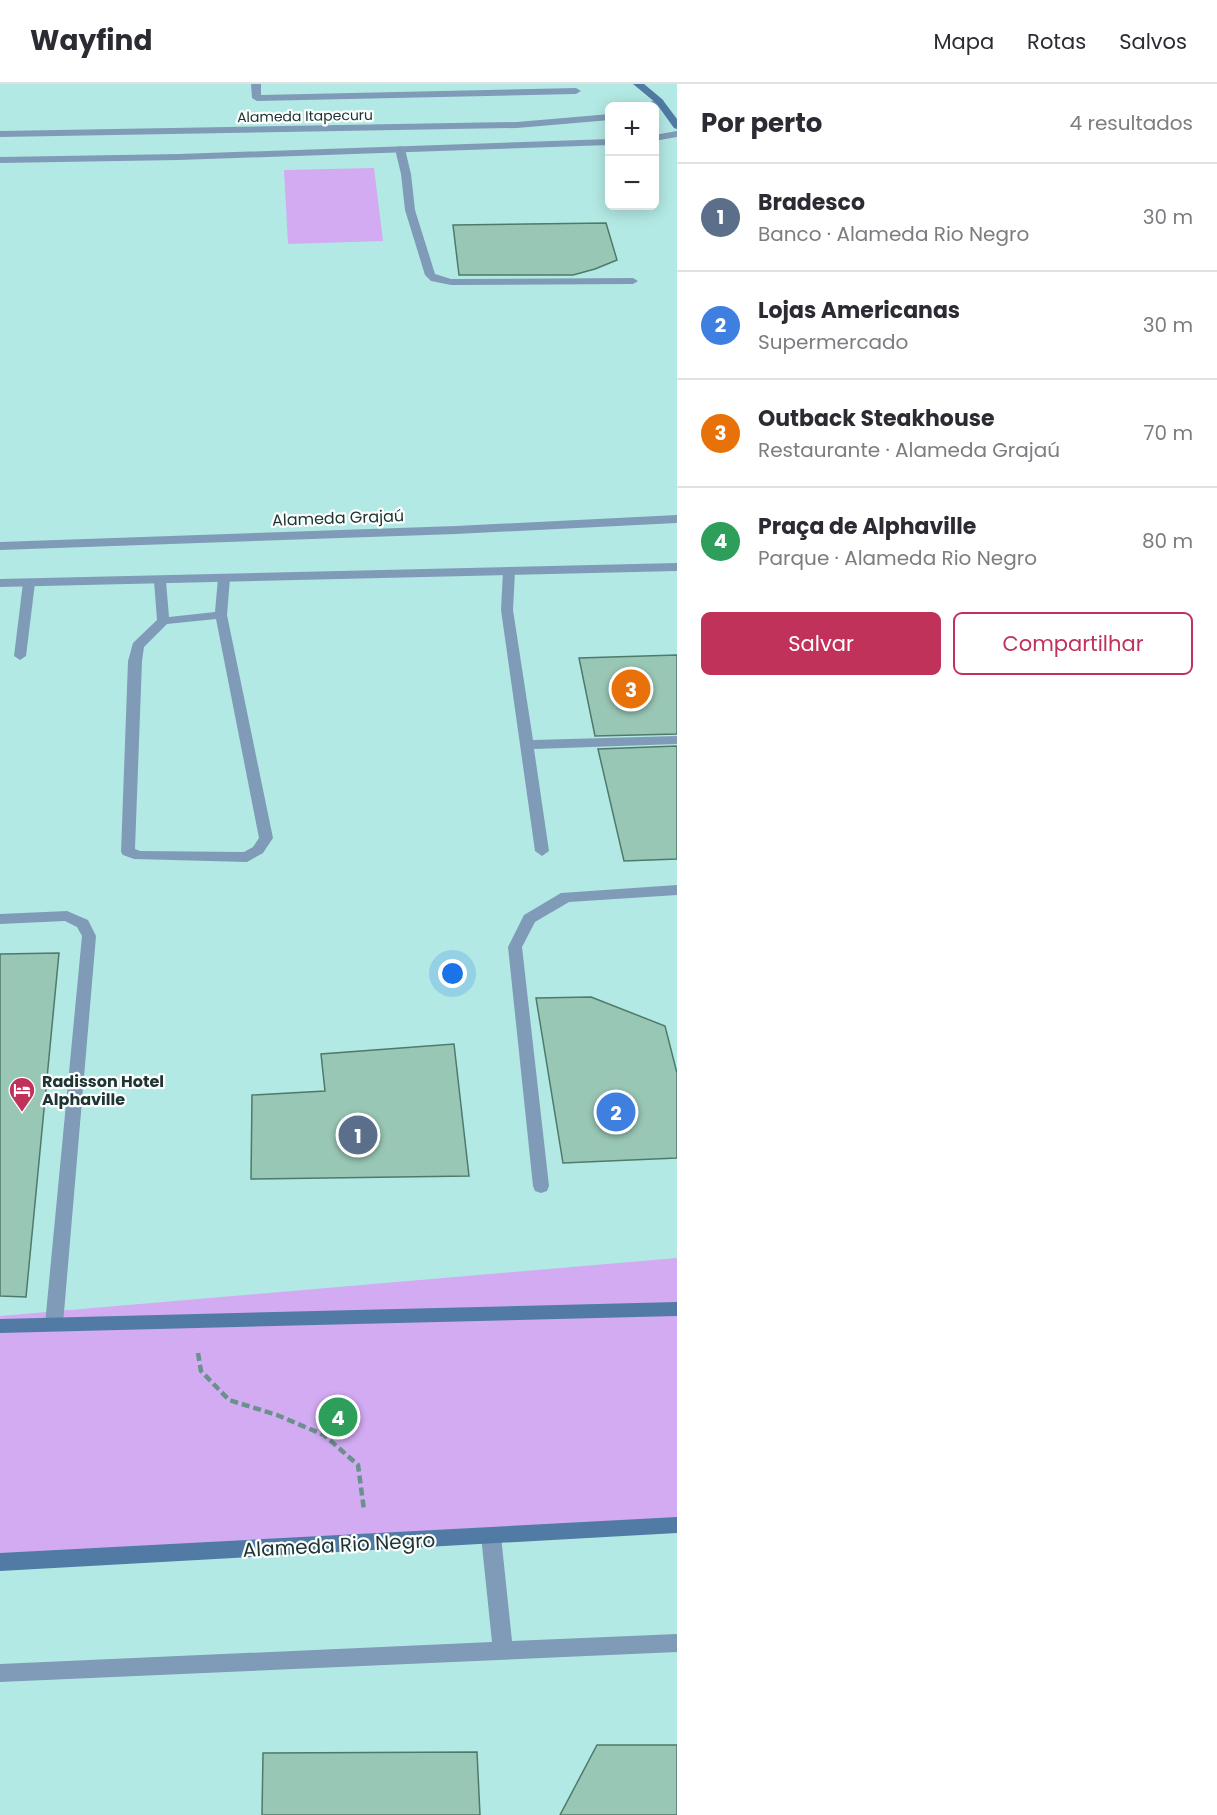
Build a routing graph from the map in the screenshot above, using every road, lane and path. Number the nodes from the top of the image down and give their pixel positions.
1 (256, 84) edge
2 (638, 84) edge
3 (576, 91) dead end
4 (659, 101) joint
5 (605, 118) edge
6 (591, 120) junction
7 (677, 126) edge
8 (0, 134) edge
9 (677, 134) edge
10 (659, 137) edge
11 (605, 139) edge
12 (605, 142) edge
13 (400, 149) junction
14 (0, 160) edge
15 (633, 281) dead end
16 (677, 519) edge
17 (0, 546) edge
18 (677, 567) edge
19 (509, 571) junction
20 (224, 578) junction
21 (160, 582) junction
22 (0, 583) edge
23 (29, 583) junction
24 (221, 615) junction
25 (164, 621) junction
26 (20, 656) dead end
27 (677, 740) edge
28 (525, 745) junction
29 (542, 851) dead end
30 (677, 890) edge
31 (0, 918) edge
32 (541, 1186) dead end
33 (677, 1309) edge
34 (193, 1319) junction
35 (54, 1324) junction
36 (0, 1326) edge
37 (677, 1526) edge
38 (491, 1536) junction
39 (369, 1543) junction
40 (0, 1562) edge
41 (677, 1643) edge
42 (503, 1650) junction
43 (0, 1673) edge

1 - 3 street
2 - 4 main road
4 - 7 main road
5 - 6 street, Alameda Itapecuru
6 - 8 street, Alameda Itapecuru
6 - 11 street
9 - 10 street
12 - 13 street
13 - 14 street
13 - 15 street
16 - 17 street, Alameda Grajaú
18 - 19 street
19 - 20 street
19 - 28 street
20 - 21 street
20 - 24 street
21 - 23 street
21 - 25 street
22 - 23 street
23 - 26 street
24 - 25 street
24 - 25 street
27 - 28 street
28 - 29 street
30 - 32 street
31 - 35 street
33 - 34 main road
34 - 35 main road
34 - 39 path
35 - 36 main road
37 - 38 main road, Alameda Rio Negro
38 - 39 main road, Alameda Rio Negro
38 - 42 street
39 - 40 main road, Alameda Rio Negro
41 - 42 street
42 - 43 street

